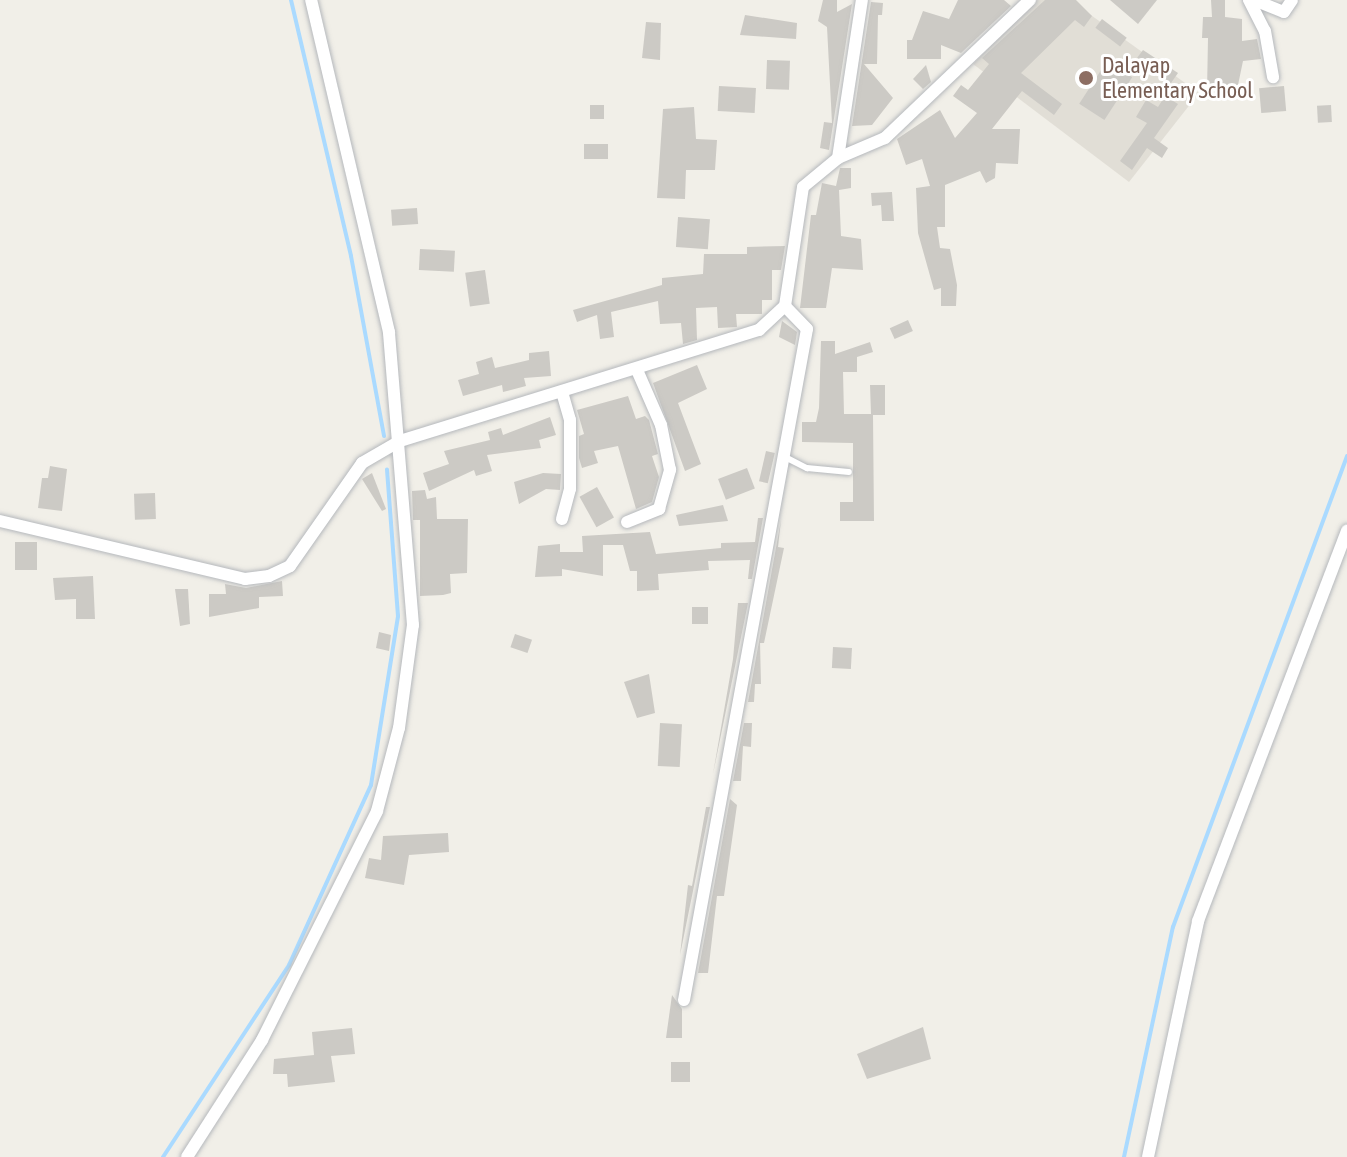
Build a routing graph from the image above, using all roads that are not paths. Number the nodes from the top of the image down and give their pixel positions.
1 (311, 0) edge
2 (862, 0) edge
3 (1030, 0) edge
4 (1252, 0) edge
5 (1292, 0) edge
6 (1273, 77) dead end
7 (838, 158) junction
8 (785, 306) junction
9 (637, 370) junction
10 (562, 392) junction
11 (400, 441) junction
12 (785, 457) junction
13 (849, 472) dead end
14 (562, 519) dead end
15 (0, 521) edge
16 (627, 522) dead end
17 (1347, 530) edge
18 (684, 1000) dead end
19 (187, 1157) edge
20 (1148, 1157) edge

1 - 11 street
2 - 7 street
3 - 7 street
4 - 5 street
4 - 6 street
7 - 8 street
8 - 9 street
8 - 12 street
9 - 10 street
9 - 16 street
10 - 11 street
10 - 14 street
11 - 15 street
11 - 19 street
12 - 13 lane
12 - 18 street
17 - 20 street

